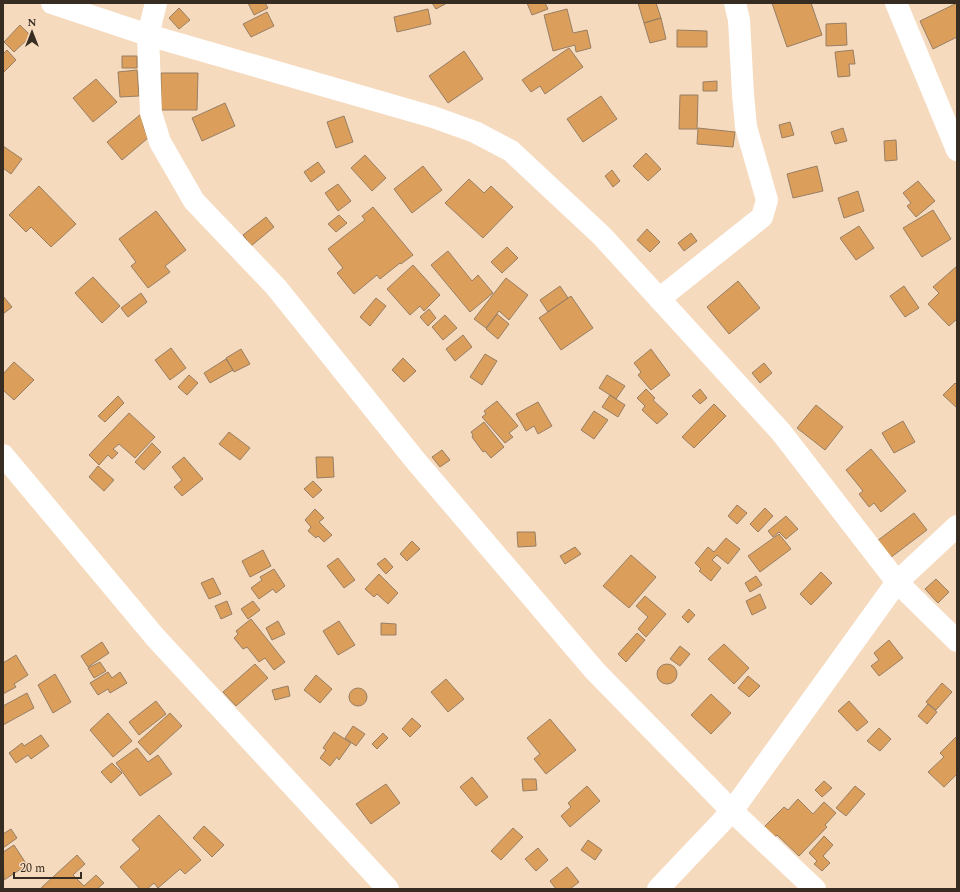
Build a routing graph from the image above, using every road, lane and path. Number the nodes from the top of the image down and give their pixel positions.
1 (52, 3) edge
2 (156, 3) edge
3 (735, 3) edge
4 (896, 3) edge
5 (148, 35) junction
6 (957, 150) edge
7 (660, 299) junction
8 (3, 455) edge
9 (957, 526) edge
10 (897, 582) junction
11 (957, 641) edge
12 (732, 811) junction
13 (388, 889) edge
14 (658, 889) edge
15 (815, 889) edge

1 - 5 street
2 - 5 street
3 - 7 street
4 - 6 street
5 - 7 street
5 - 12 street
7 - 10 street
8 - 13 street
9 - 10 street
10 - 11 street
10 - 12 street
12 - 14 street
12 - 15 street

